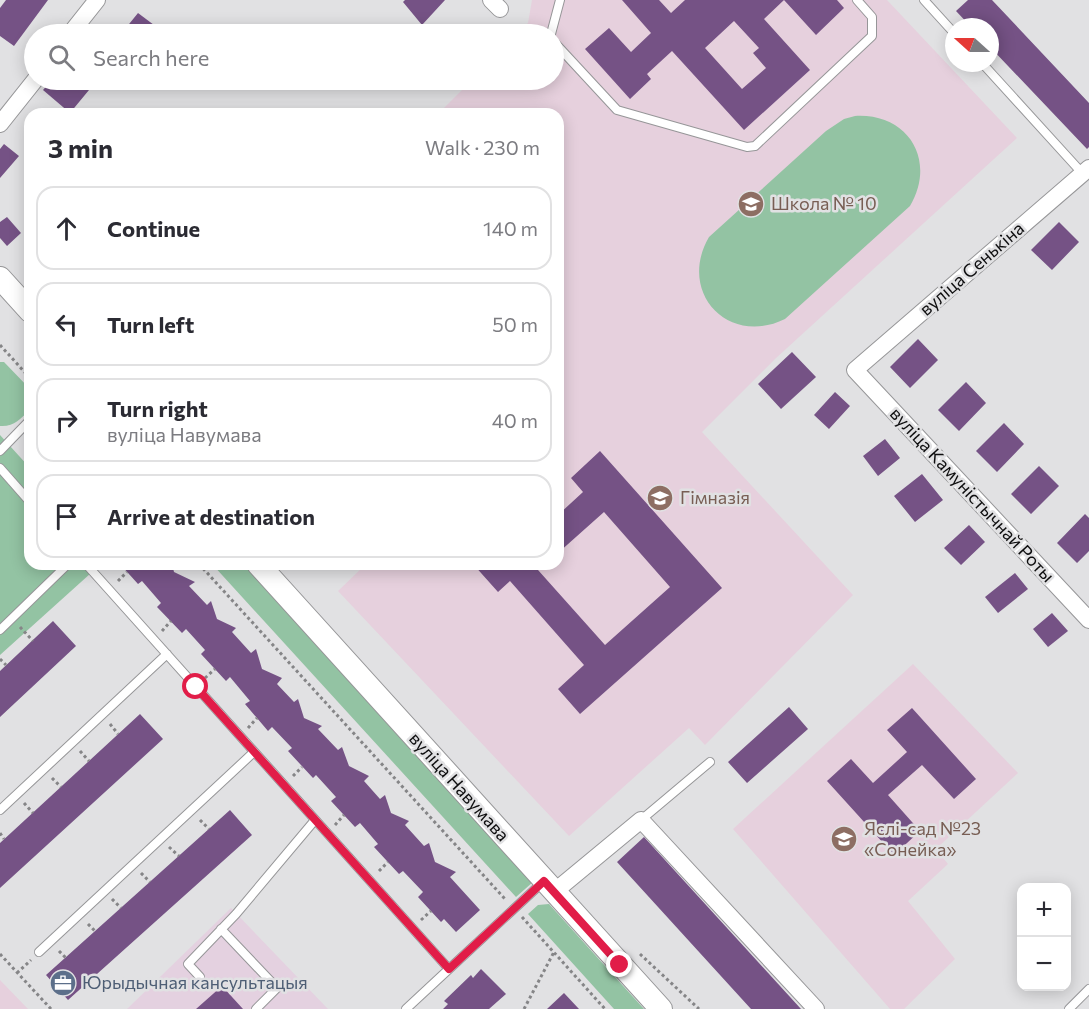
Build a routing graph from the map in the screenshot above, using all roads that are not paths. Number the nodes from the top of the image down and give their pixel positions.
1 (97, 0) edge
2 (560, 0) edge
3 (857, 0) edge
4 (924, 0) edge
5 (945, 23) edge
6 (78, 24) edge
7 (554, 24) edge
8 (564, 53) edge
9 (991, 72) edge
10 (26, 90) edge
11 (0, 124) edge
12 (1086, 171) edge
13 (0, 278) edge
14 (24, 304) edge
15 (855, 370) joint
16 (24, 426) edge
17 (0, 451) edge
18 (0, 468) edge
19 (24, 495) edge
20 (62, 570) edge
21 (91, 570) edge
22 (263, 570) edge
23 (1089, 620) edge
24 (0, 630) edge
25 (167, 654) junction
26 (254, 752) junction
27 (710, 762) dead end
28 (0, 810) edge
29 (315, 820) junction
30 (641, 820) junction
31 (549, 886) junction
32 (221, 929) junction
33 (39, 952) road end
34 (449, 969) junction
35 (200, 977) dead end
36 (1089, 989) edge
37 (256, 1009) edge
38 (406, 1009) edge
39 (661, 1009) edge
40 (816, 1009) edge
41 (1069, 1009) edge

1 - 6 street
2 - 7 lane
3 - 8 lane
4 - 5 lane
9 - 12 lane
10 - 11 street
12 - 15 street, вуліца Сенькіна
13 - 14 street
15 - 23 street, вуліца Камуністычнай Роты
16 - 17 lane
18 - 19 lane
20 - 24 lane
21 - 25 lane
22 - 31 street, вуліца Навумава
25 - 26 lane
25 - 28 lane
26 - 29 lane
26 - 33 lane
27 - 30 lane
29 - 32 lane
29 - 34 lane
30 - 31 street
30 - 40 street
31 - 34 lane
31 - 39 street, вуліца Навумава
32 - 35 lane
32 - 37 lane
34 - 38 lane
36 - 41 lane

